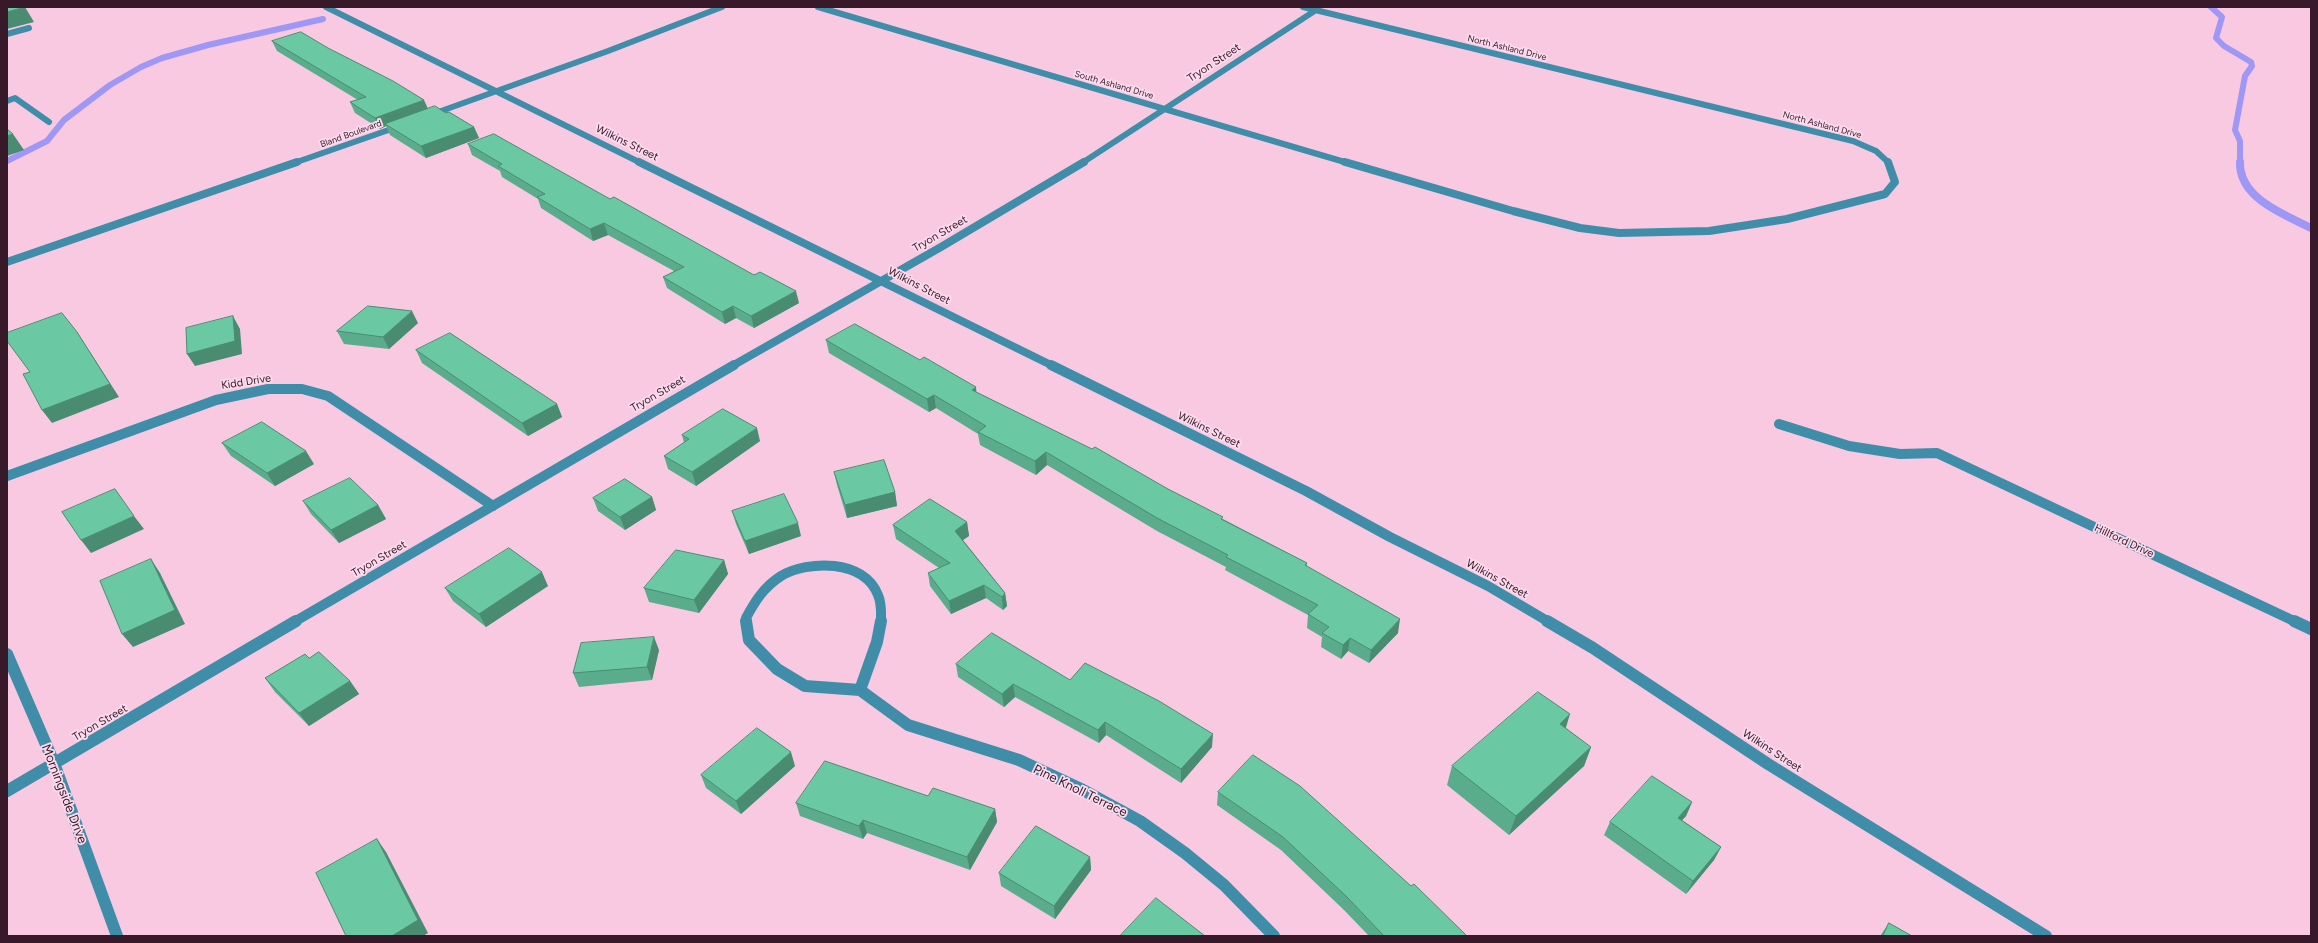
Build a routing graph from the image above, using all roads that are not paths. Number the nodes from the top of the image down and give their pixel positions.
1 (326, 7) edge
2 (722, 7) edge
3 (818, 7) edge
4 (1303, 7) edge
5 (1316, 10) junction
6 (29, 28) dead end
7 (7, 34) edge
8 (495, 91) junction
9 (7, 93) edge
10 (15, 98) junction
11 (7, 101) edge
12 (1167, 110) junction
13 (420, 118) edge
14 (49, 122) dead end
15 (405, 124) edge
16 (1405, 180) joint
17 (7, 262) edge
18 (883, 280) junction
19 (1779, 424) dead end
20 (7, 476) edge
21 (493, 506) junction
22 (2311, 629) edge
23 (7, 654) edge
24 (860, 690) junction
25 (54, 763) junction
26 (7, 791) edge
27 (117, 936) edge
28 (1274, 936) edge
29 (2046, 936) edge

1 - 8 street, Wilkins Street
2 - 8 street
3 - 12 street, South Ashland Drive
4 - 5 street, North Ashland Drive
5 - 12 street, Tryon Street
5 - 16 street, North Ashland Drive
6 - 7 street
8 - 13 street
8 - 18 street, Wilkins Street
9 - 10 street
10 - 11 street
10 - 14 street
12 - 16 street, South Ashland Drive
12 - 18 street, Tryon Street
15 - 17 street, Bland Boulevard
18 - 21 street, Tryon Street
18 - 29 street, Wilkins Street
19 - 22 street, Hillford Drive
20 - 21 street, Kidd Drive
21 - 25 street, Tryon Street
23 - 25 street, Morningside Drive
24 - 24 street
24 - 28 street, Pine Knoll Terrace
25 - 26 street, Tryon Street
25 - 27 street, Morningside Drive

